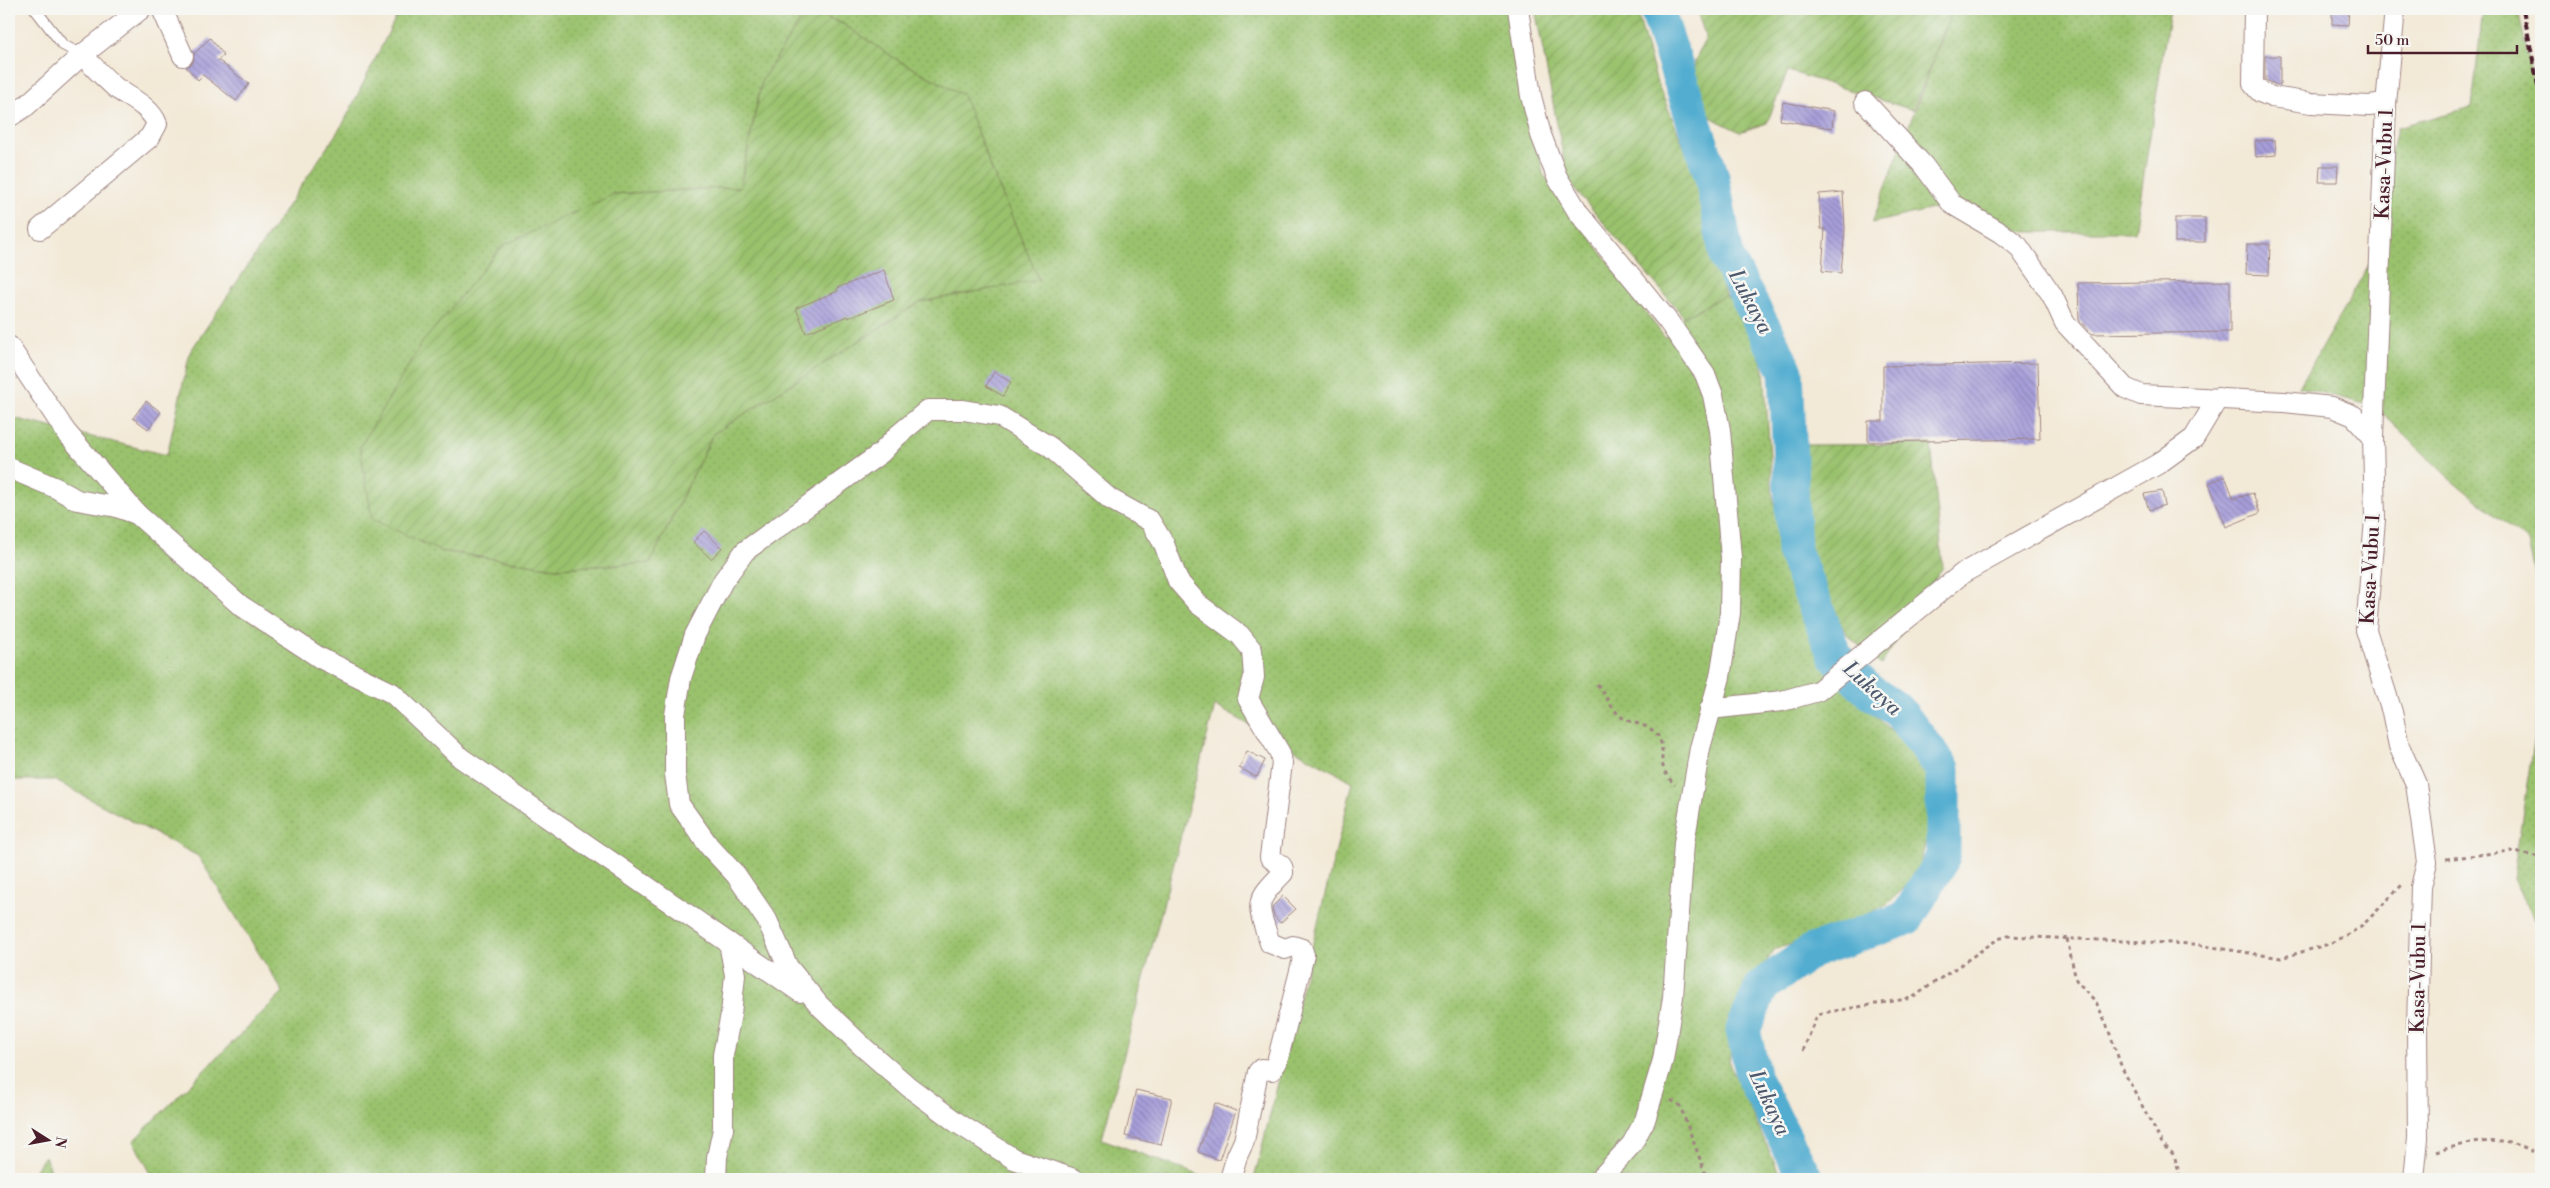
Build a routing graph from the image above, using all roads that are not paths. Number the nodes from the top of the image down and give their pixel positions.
1 (35, 9) edge
2 (141, 9) edge
3 (162, 9) edge
4 (1518, 9) edge
5 (2254, 9) edge
6 (2395, 9) edge
7 (82, 55) junction
8 (183, 56) dead end
9 (1865, 102) dead end
10 (2386, 104) junction
11 (9, 117) edge
12 (40, 229) dead end
13 (9, 346) edge
14 (2218, 398) junction
15 (2373, 437) junction
16 (9, 468) edge
17 (137, 514) junction
18 (1710, 709) junction
19 (729, 944) junction
20 (820, 1006) junction
21 (716, 1179) edge
22 (1074, 1179) edge
23 (1230, 1179) edge
24 (1600, 1179) edge
25 (2414, 1179) edge

1 - 7 lane
2 - 7 street
3 - 8 street
4 - 18 street
5 - 10 street
6 - 10 street, Kasa-Vubu 1
7 - 11 street
7 - 12 street
9 - 14 street
10 - 15 street, Kasa-Vubu 1
13 - 17 street
14 - 15 street
14 - 18 street
15 - 25 street, Kasa-Vubu 1
16 - 17 street
17 - 19 street
18 - 24 street
19 - 20 street
19 - 21 street
20 - 22 street
20 - 23 street

